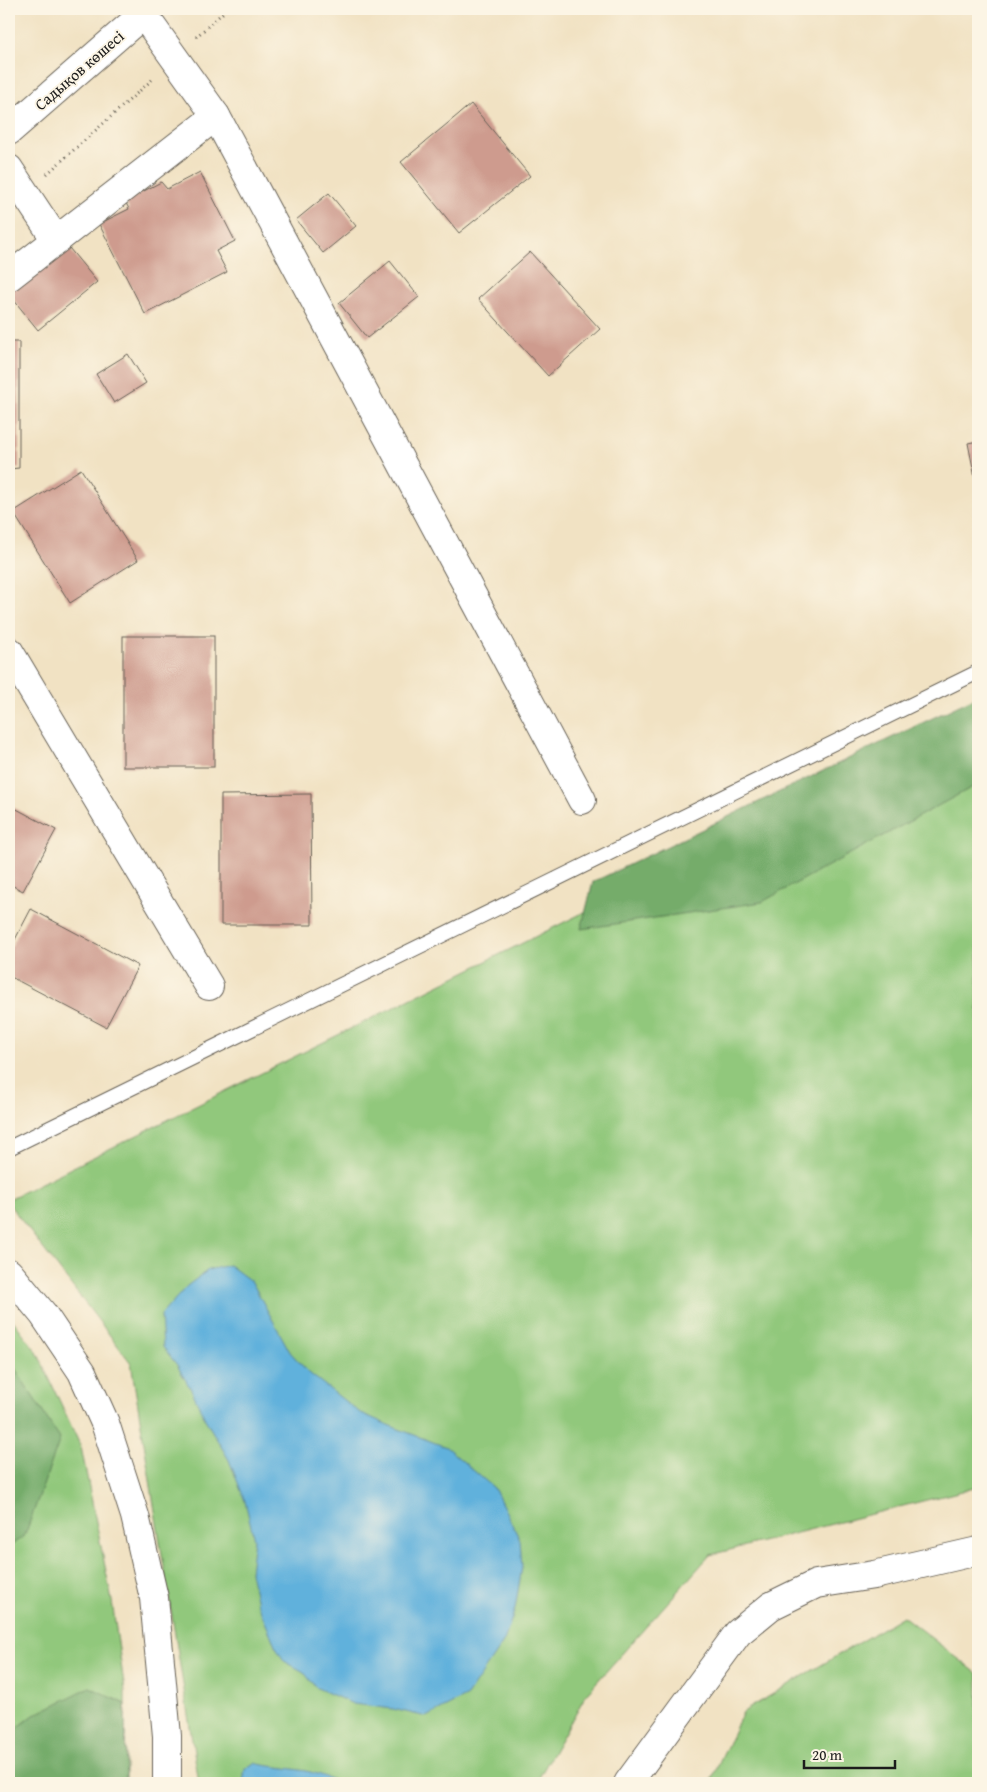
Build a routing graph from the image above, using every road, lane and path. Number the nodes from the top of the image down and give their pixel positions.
1 (227, 9) edge
2 (146, 11) edge
3 (174, 58) junction
4 (216, 116) junction
5 (9, 130) edge
6 (9, 169) edge
7 (24, 192) junction
8 (56, 240) junction
9 (9, 277) edge
10 (9, 651) edge
11 (978, 672) edge
12 (582, 800) dead end
13 (209, 986) dead end
14 (9, 1148) edge
15 (9, 1273) edge
16 (978, 1551) edge
17 (167, 1783) edge
18 (628, 1783) edge

1 - 3 path
2 - 3 street
2 - 5 street, Садықов көшесі
3 - 4 street
3 - 7 path
4 - 8 street
4 - 12 street
6 - 7 street
7 - 8 street
8 - 9 street
10 - 13 street
11 - 14 lane
15 - 17 street
16 - 18 street

